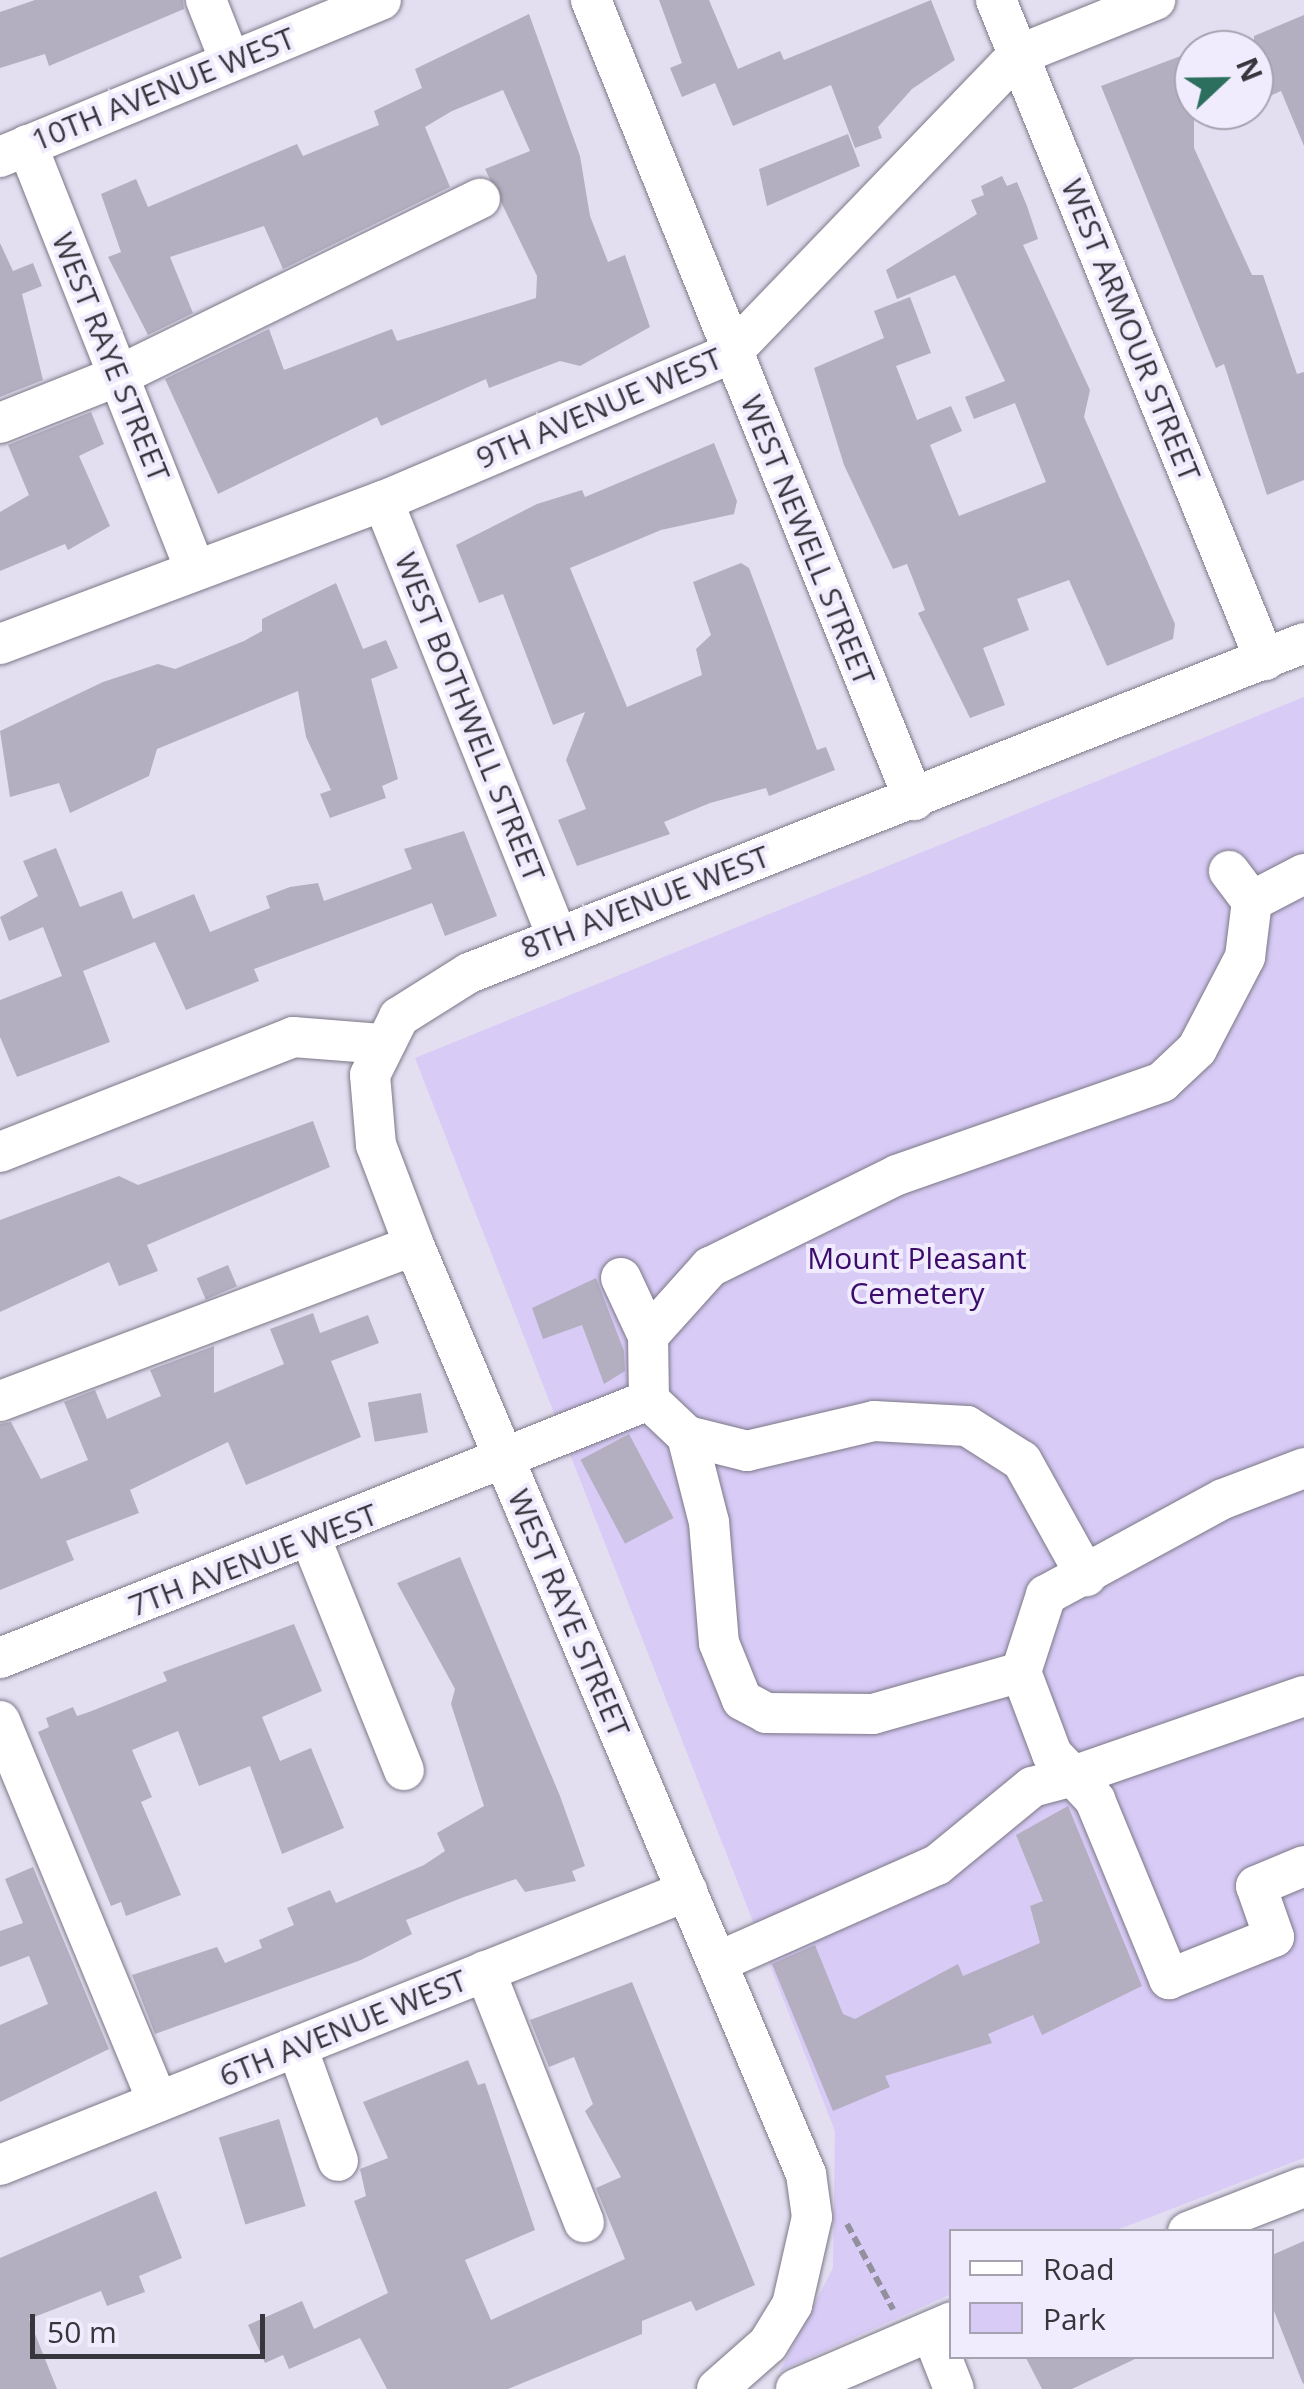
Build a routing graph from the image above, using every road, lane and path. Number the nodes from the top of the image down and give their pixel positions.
1 (206, 0) edge
2 (381, 0) edge
3 (590, 0) edge
4 (996, 0) edge
5 (1155, 0) edge
6 (1018, 55) junction
7 (230, 61) junction
8 (13, 151) edge
9 (480, 199) dead end
10 (731, 353) junction
11 (118, 376) junction
12 (0, 424) edge
13 (383, 502) junction
14 (195, 569) junction
15 (0, 644) edge
16 (1304, 644) edge
17 (1266, 660) junction
18 (914, 800) junction
19 (1304, 874) edge
20 (556, 934) junction
21 (381, 1044) junction
22 (0, 1152) edge
23 (414, 1245) junction
24 (621, 1278) dead end
25 (648, 1336) junction
26 (0, 1400) edge
27 (649, 1400) junction
28 (687, 1436) junction
29 (747, 1450) junction
30 (505, 1462) junction
31 (1304, 1468) edge
32 (709, 1522) junction
33 (311, 1539) junction
34 (1086, 1576) junction
35 (0, 1658) edge
36 (1021, 1672) junction
37 (1304, 1696) edge
38 (0, 1720) edge
39 (404, 1770) dead end
40 (1072, 1776) junction
41 (1304, 1866) edge
42 (688, 1891) junction
43 (720, 1961) junction
44 (484, 1971) junction
45 (297, 2047) junction
46 (158, 2102) junction
47 (338, 2161) dead end
48 (0, 2165) edge
49 (806, 2174) junction
50 (1304, 2187) edge
51 (584, 2222) dead end
52 (1196, 2229) edge
53 (942, 2328) edge
54 (718, 2389) edge
55 (796, 2389) edge
56 (954, 2389) edge

1 - 7 street
2 - 7 street, 10TH AVENUE WEST
3 - 10 street, WEST NEWELL STREET
4 - 6 street, WEST ARMOUR STREET
5 - 6 street, 9TH AVENUE WEST
6 - 10 street, 9TH AVENUE WEST
6 - 17 street, WEST ARMOUR STREET
7 - 8 street, 10TH AVENUE WEST
8 - 11 street, WEST RAYE STREET
9 - 11 street
10 - 13 street, 9TH AVENUE WEST
10 - 18 street, WEST NEWELL STREET
11 - 12 street
11 - 14 street, WEST RAYE STREET
13 - 14 street, 9TH AVENUE WEST
13 - 20 street, WEST BOTHWELL STREET
14 - 15 street, 9TH AVENUE WEST
16 - 17 street, 8TH AVENUE WEST
17 - 18 street, 8TH AVENUE WEST
18 - 20 street, 8TH AVENUE WEST
19 - 25 street
20 - 21 street, 8TH AVENUE WEST
21 - 22 street
21 - 23 street, WEST RAYE STREET
23 - 26 street
23 - 30 street, WEST RAYE STREET
24 - 25 street
25 - 27 street
27 - 28 street
27 - 30 street, 7TH AVENUE WEST
28 - 29 street
28 - 32 street
29 - 32 street
29 - 34 street
30 - 33 street, 7TH AVENUE WEST
30 - 42 street, WEST RAYE STREET
31 - 34 street
32 - 36 street
33 - 35 street, 7TH AVENUE WEST
33 - 39 street
34 - 36 street
36 - 40 street
37 - 40 street
38 - 46 street
40 - 41 street
40 - 43 street
42 - 43 street, WEST RAYE STREET
42 - 44 street, 6TH AVENUE WEST
43 - 49 street, WEST RAYE STREET
44 - 45 street, 6TH AVENUE WEST
44 - 51 street
45 - 46 street, 6TH AVENUE WEST
45 - 47 street
46 - 48 street, 6TH AVENUE WEST
49 - 53 path
49 - 54 street, WEST RAYE STREET
50 - 52 street
53 - 55 street
53 - 56 street

